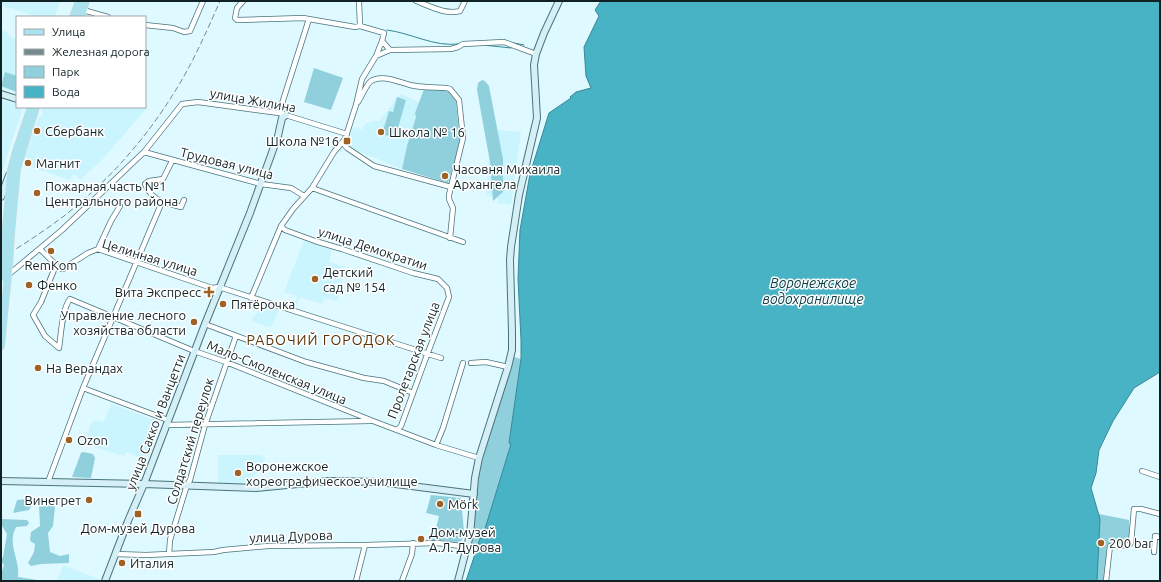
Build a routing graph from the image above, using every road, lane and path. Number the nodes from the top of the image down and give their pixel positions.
1 (79, 1) edge
2 (86, 1) edge
3 (203, 1) edge
4 (243, 1) edge
5 (358, 1) edge
6 (416, 1) edge
7 (465, 1) edge
8 (559, 1) edge
9 (82, 14) edge
10 (73, 16) edge
11 (99, 16) edge
12 (309, 19) junction
13 (146, 25) edge
14 (360, 26) junction
15 (382, 41) junction
16 (390, 50) junction
17 (536, 54) junction
18 (376, 56) junction
19 (1, 94) edge
20 (16, 99) edge
21 (356, 105) junction
22 (30, 108) edge
23 (36, 108) edge
24 (279, 113) junction
25 (286, 115) junction
26 (347, 134) junction
27 (343, 143) junction
28 (144, 152) junction
29 (172, 161) junction
30 (11, 170) junction
31 (261, 184) junction
32 (451, 187) junction
33 (312, 188) junction
34 (304, 196) junction
35 (1, 197) edge
36 (184, 200) dead end
37 (162, 202) junction
38 (120, 206) dead end
39 (6, 223) edge
40 (281, 226) junction
41 (6, 236) edge
42 (450, 238) junction
43 (464, 242) dead end
44 (40, 249) junction
45 (98, 249) junction
46 (136, 262) junction
47 (55, 267) junction
48 (4, 274) edge
49 (219, 287) junction
50 (449, 297) joint
51 (251, 298) junction
52 (113, 317) junction
53 (205, 324) junction
54 (236, 336) junction
55 (1, 346) edge
56 (194, 351) junction
57 (426, 355) junction
58 (441, 358) dead end
59 (226, 362) junction
60 (463, 363) dead end
61 (471, 363) dead end
62 (508, 367) junction
63 (83, 388) junction
64 (413, 393) junction
65 (373, 421) junction
66 (167, 423) junction
67 (205, 425) junction
68 (397, 430) junction
69 (436, 444) junction
70 (479, 458) junction
71 (1142, 471) dead end
72 (1160, 477) edge
73 (1, 482) edge
74 (48, 482) junction
75 (144, 484) junction
76 (187, 485) junction
77 (474, 494) junction
78 (1160, 514) edge
79 (1160, 537) edge
80 (413, 544) junction
81 (365, 545) junction
82 (468, 547) junction
83 (1154, 552) dead end
84 (115, 554) junction
85 (169, 554) junction
86 (105, 581) edge
87 (356, 581) edge
88 (402, 581) edge
89 (458, 581) edge
90 (1106, 581) edge

1 - 10 main road
2 - 9 main road
3 - 13 street
4 - 12 street
5 - 14 street
6 - 7 street
8 - 17 street
9 - 11 street
12 - 14 street
12 - 24 street
14 - 15 street
15 - 16 street
15 - 18 street
16 - 17 street
16 - 18 street
17 - 62 street
18 - 21 street
19 - 20 street
21 - 26 street
21 - 32 street
22 - 30 main road
23 - 39 main road
24 - 25 street, улица Жилина
24 - 28 street, улица Жилина
25 - 26 street, улица Жилина
25 - 31 street, улица Сакко и Ванцетти
26 - 27 street
27 - 32 street
27 - 33 street
28 - 29 street, Трудовая улица
28 - 44 street
29 - 31 street, Трудовая улица
29 - 37 street
30 - 35 street
30 - 39 main road
31 - 34 street, Трудовая улица
31 - 49 street, улица Сакко и Ванцетти
32 - 42 street
33 - 34 street
33 - 42 street
34 - 40 street
36 - 37 street
37 - 46 street
38 - 45 street
39 - 41 main road
40 - 50 street, улица Демократии
40 - 51 street
41 - 48 main road, bridge
41 - 48 main road, bridge
42 - 43 street
44 - 47 street
44 - 48 street
45 - 46 street, Целинная улица
45 - 47 street, Целинная улица
46 - 49 street, Целинная улица
46 - 52 street
47 - 52 street, Мало-Смоленская улица
48 - 55 main road
49 - 51 street, Целинная улица
49 - 53 street, улица Сакко и Ванцетти
50 - 57 street, Пролетарская улица
51 - 57 street, Целинная улица
52 - 56 street, Мало-Смоленская улица
52 - 63 street
53 - 54 street
53 - 56 street, улица Сакко и Ванцетти
54 - 59 street, Солдатский переулок
54 - 64 street
56 - 59 street, Мало-Смоленская улица
56 - 66 street, улица Сакко и Ванцетти
57 - 58 street, Целинная улица
57 - 64 street, Пролетарская улица
59 - 65 street, Мало-Смоленская улица
59 - 67 street, Солдатский переулок
60 - 69 street
61 - 62 street
62 - 70 street
63 - 66 street
63 - 74 street
64 - 68 street, Пролетарская улица
65 - 67 street
65 - 68 street, Мало-Смоленская улица
66 - 67 street
66 - 75 street, улица Сакко и Ванцетти
67 - 76 street, Солдатский переулок
68 - 69 street, Мало-Смоленская улица
69 - 70 street, Мало-Смоленская улица
70 - 77 street
71 - 72 street
73 - 74 street
74 - 75 street
75 - 76 street
75 - 84 street, улица Сакко и Ванцетти
76 - 77 street
76 - 85 street, Солдатский переулок
77 - 82 street
78 - 90 street
79 - 83 street
80 - 81 street, улица Дурова
80 - 82 street, улица Дурова
80 - 88 street
81 - 85 street, улица Дурова
81 - 87 street
82 - 89 street
84 - 85 street, улица Дурова
84 - 86 street, улица Сакко и Ванцетти

